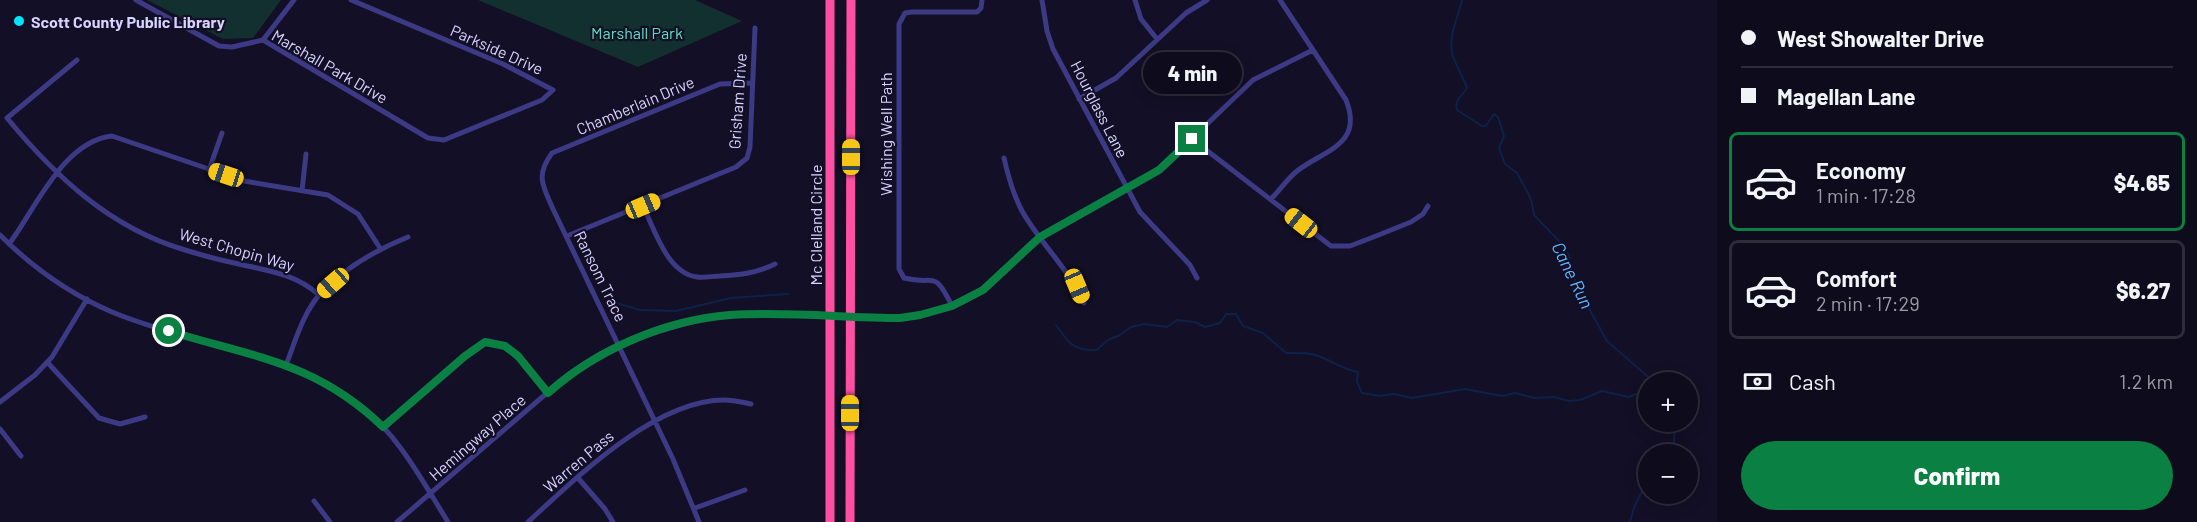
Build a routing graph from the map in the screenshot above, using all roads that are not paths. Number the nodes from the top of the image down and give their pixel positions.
1 (136, 0) edge
2 (294, 0) edge
3 (351, 0) edge
4 (831, 0) edge
5 (851, 0) edge
6 (982, 0) edge
7 (1042, 0) edge
8 (1136, 0) edge
9 (1207, 0) edge
10 (1280, 0) edge
11 (755, 28) dead end
12 (1157, 39) junction
13 (263, 40) junction
14 (1313, 50) junction
15 (77, 60) dead end
16 (752, 83) junction
17 (1079, 99) junction
18 (222, 133) dead end
19 (1192, 139) junction
20 (444, 140) joint
21 (306, 154) dead end
22 (1004, 158) dead end
23 (209, 170) junction
24 (542, 173) joint
25 (56, 174) junction
26 (1125, 188) junction
27 (302, 191) junction
28 (1271, 199) junction
29 (643, 206) junction
30 (1428, 206) dead end
31 (0, 235) edge
32 (567, 236) junction
33 (408, 237) dead end
34 (1040, 237) junction
35 (9, 244) junction
36 (380, 248) junction
37 (775, 264) dead end
38 (1197, 278) dead end
39 (319, 295) junction
40 (87, 299) junction
41 (1084, 303) dead end
42 (952, 306) junction
43 (830, 316) junction
44 (850, 318) junction
45 (620, 346) junction
46 (47, 362) junction
47 (286, 365) junction
48 (548, 393) junction
49 (0, 402) edge
50 (751, 404) dead end
51 (145, 417) dead end
52 (655, 421) junction
53 (383, 427) junction
54 (0, 429) edge
55 (21, 456) dead end
56 (578, 478) junction
57 (745, 490) dead end
58 (431, 495) junction
59 (314, 501) dead end
60 (695, 508) junction
61 (330, 522) edge
62 (397, 522) edge
63 (448, 522) edge
64 (528, 522) edge
65 (613, 522) edge
66 (699, 522) edge
67 (830, 522) edge
68 (850, 522) edge

1 - 13 street, Marshall Park Drive
2 - 13 street
3 - 20 street, Parkside Drive
4 - 43 highway, Mc Clelland Circle
5 - 44 highway
6 - 42 street, Wishing Well Path
7 - 17 street, Hourglass Lane
8 - 12 street
9 - 12 street
10 - 14 street
11 - 16 street, Grisham Drive
12 - 17 street
13 - 20 street, Marshall Park Drive
14 - 19 street, Hemingway Place
14 - 28 street
15 - 25 street, West Chopin Way
16 - 24 street, Chamberlain Drive
16 - 29 street, Grisham Drive
17 - 26 street, Hourglass Lane
18 - 23 street
19 - 26 street, Hemingway Place
19 - 28 street
21 - 27 street
22 - 34 street
23 - 25 street
23 - 27 street
24 - 32 street, Ransom Trace
25 - 35 street
25 - 39 street, West Chopin Way
26 - 34 street, Hemingway Place
26 - 38 street, Hourglass Lane
27 - 36 street
28 - 30 street
29 - 32 street, Grisham Drive
29 - 37 street
31 - 35 street
32 - 45 street, Ransom Trace
33 - 36 street
34 - 41 street
34 - 42 street, Hemingway Place
35 - 40 street
36 - 39 street
39 - 47 street
40 - 46 street
40 - 47 street
42 - 44 street, Hemingway Place
43 - 44 street, Hemingway Place
43 - 45 street, Hemingway Place
43 - 67 highway, Mc Clelland Circle
44 - 68 highway
45 - 48 street, Hemingway Place
45 - 52 street, Ransom Trace
46 - 49 street
46 - 51 street
47 - 53 street
48 - 53 street
48 - 58 street, Hemingway Place
50 - 52 street, Warren Pass
52 - 56 street, Warren Pass
52 - 60 street, Ransom Trace
53 - 58 street
54 - 55 street
56 - 64 street, Warren Pass
56 - 65 street
57 - 60 street
58 - 62 street, Hemingway Place
58 - 63 street
59 - 61 street
60 - 66 street, Ransom Trace

